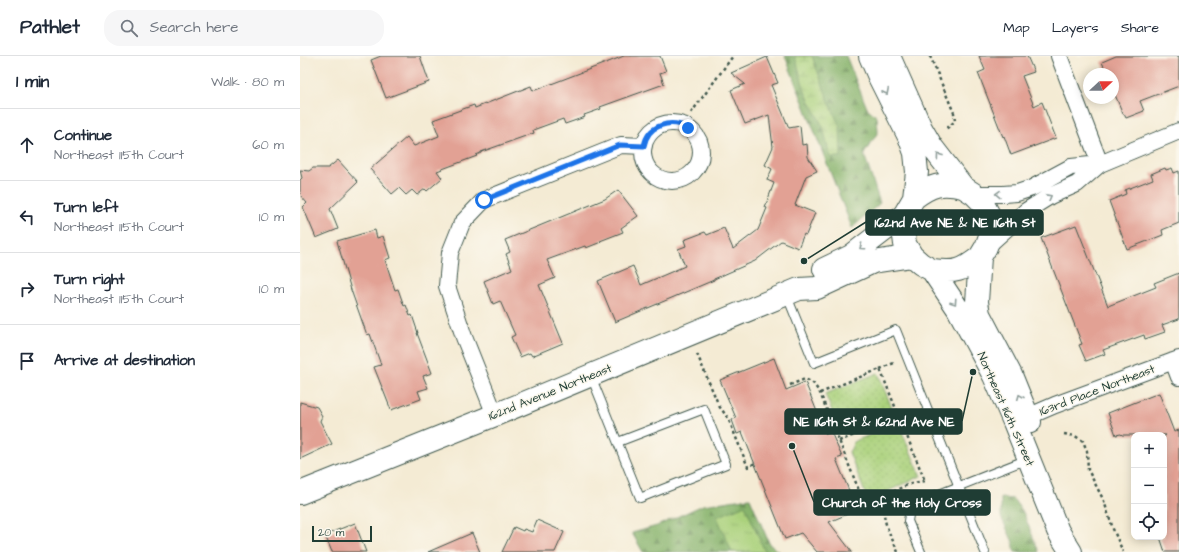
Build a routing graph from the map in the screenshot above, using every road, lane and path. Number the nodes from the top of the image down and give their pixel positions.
1 (733, 56) edge
2 (870, 56) edge
3 (889, 56) edge
4 (930, 56) edge
5 (1059, 56) edge
6 (691, 113) dead end
7 (945, 130) dead end
8 (1179, 131) edge
9 (644, 146) dead end
10 (1100, 164) junction
11 (968, 191) junction
12 (909, 207) junction
13 (983, 252) junction
14 (912, 256) junction
15 (932, 270) junction
16 (793, 292) junction
17 (696, 352) dead end
18 (1176, 360) edge
19 (591, 375) junction
20 (1179, 377) edge
21 (790, 385) dead end
22 (820, 393) junction
23 (495, 415) junction
24 (899, 418) junction
25 (1021, 420) junction
26 (1064, 434) dead end
27 (839, 441) junction
28 (618, 442) junction
29 (1029, 459) junction
30 (755, 463) dead end
31 (959, 486) junction
32 (300, 493) edge
33 (884, 508) junction
34 (898, 552) edge
35 (921, 552) edge
36 (985, 552) edge
37 (1072, 552) edge
38 (1123, 552) edge

1 - 6 path
2 -> 12 street
11 -> 3 street, Northeast 116th Street
4 - 7 path
5 - 10 street
8 - 10 street
9 - 23 street
10 -> 11 street
13 -> 10 street
11 - 12 street
11 - 13 street, Northeast 116th Street
12 - 14 street
12 -> 16 street, 162nd Avenue Northeast
13 - 15 street
25 -> 13 street, Northeast 116th Street
14 - 15 street, Northeast 116th Street
14 - 16 street, 162nd Avenue Northeast
15 -> 25 street, Northeast 116th Street
16 - 19 street, 162nd Avenue Northeast
16 - 31 lane
17 - 30 path
18 - 20 street
18 - 25 street, 163rd Place Northeast
19 - 23 street, 162nd Avenue Northeast
19 - 28 lane
21 - 22 path
22 - 24 path
22 - 27 path
23 - 32 street, 162nd Avenue Northeast
24 - 27 path
24 - 33 path
25 - 29 street, Northeast 116th Street
25 - 37 street, Northeast 116th Street
26 - 38 path
27 - 33 path
28 - 28 lane
29 - 31 lane
29 - 37 street, Northeast 116th Street
31 - 35 lane
31 - 36 lane
33 - 34 path

